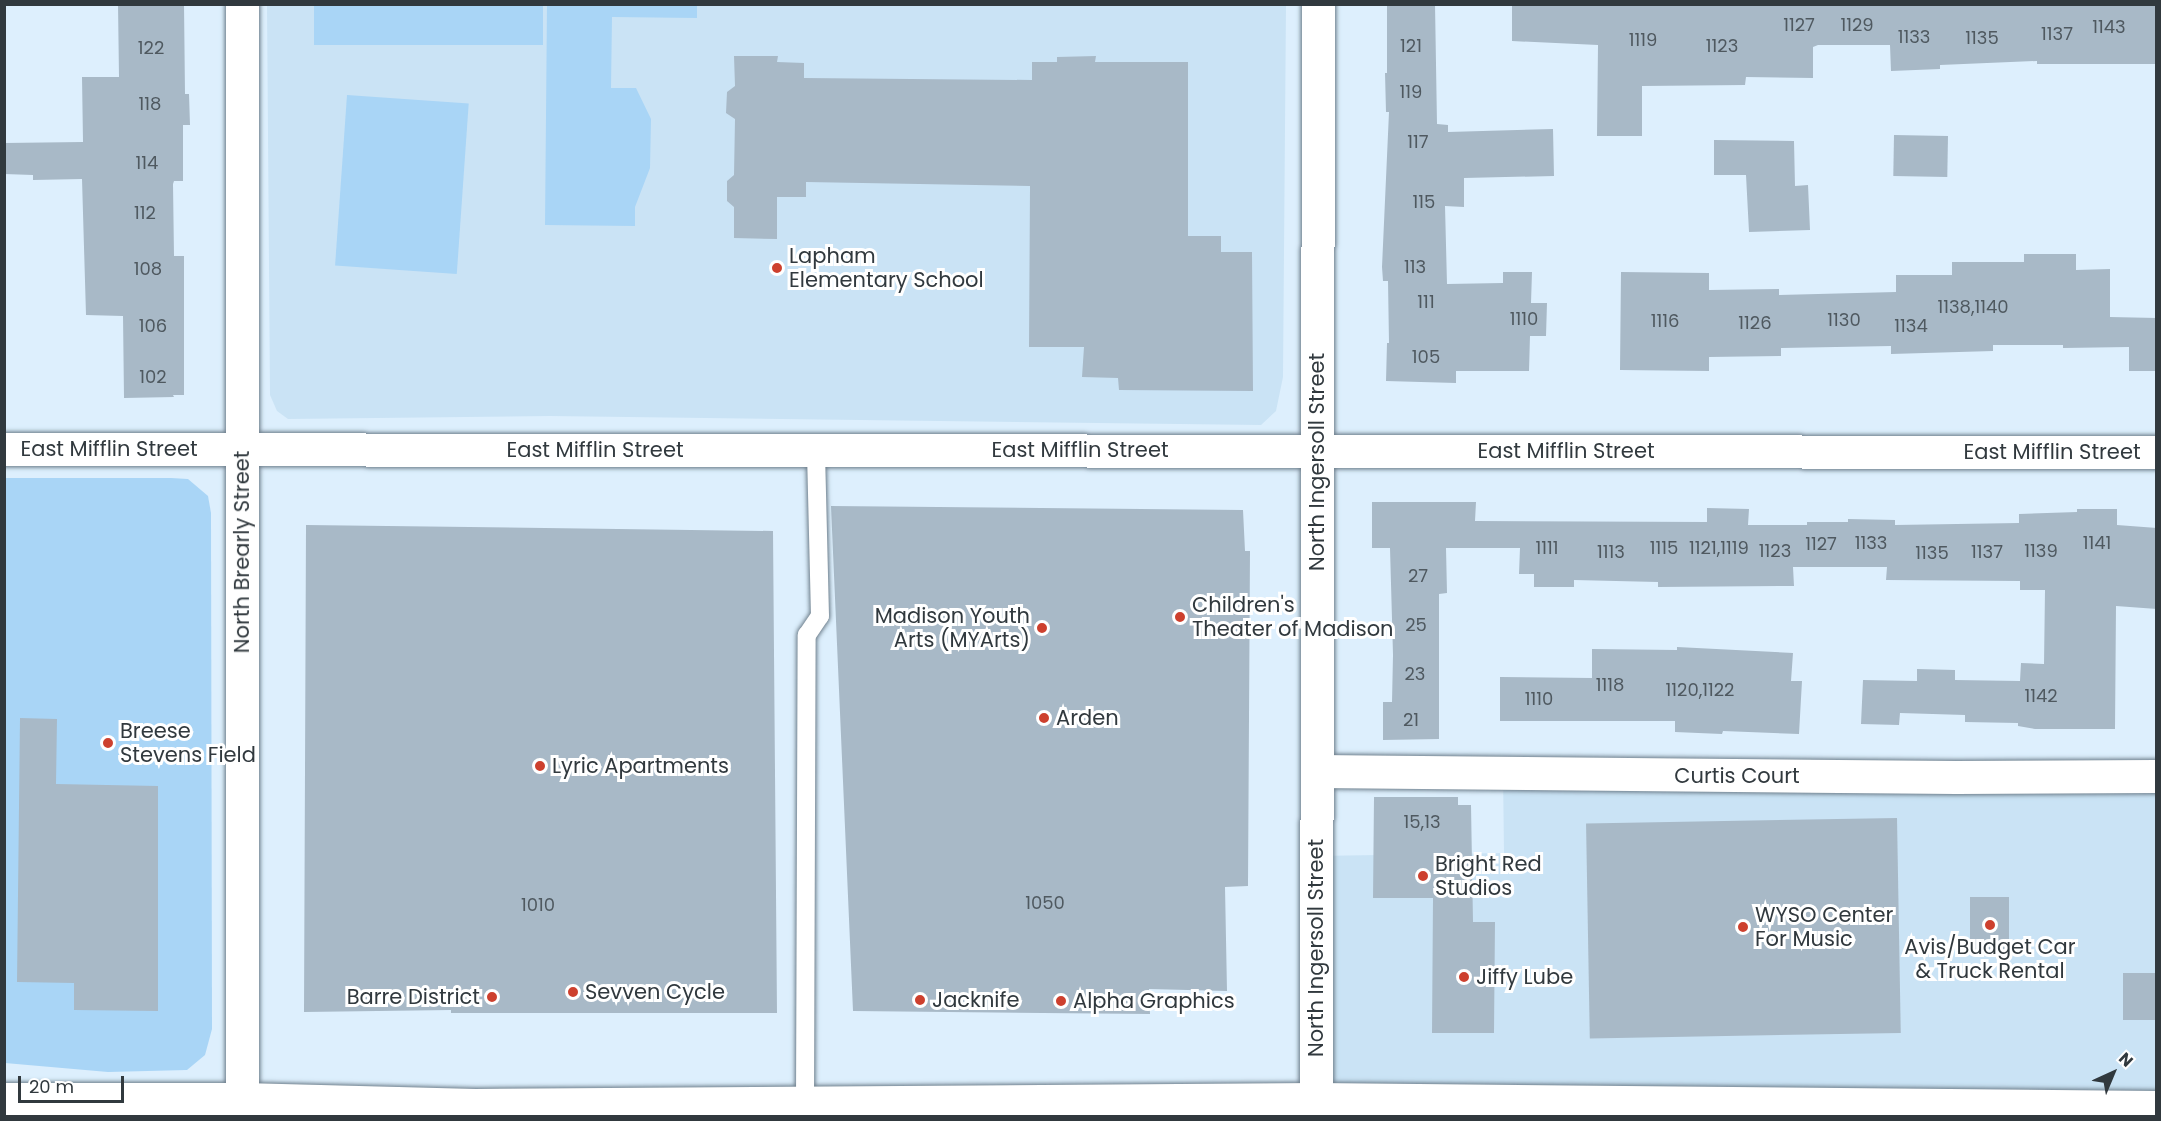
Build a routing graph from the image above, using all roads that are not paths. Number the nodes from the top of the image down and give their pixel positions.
1 (242, 4) edge
2 (1318, 4) edge
3 (4, 449) edge
4 (242, 449) junction
5 (816, 450) junction
6 (1318, 450) junction
7 (2157, 452) edge
8 (1317, 771) junction
9 (2157, 776) edge
10 (4, 1098) edge
11 (806, 1102) junction
12 (475, 1105) junction
13 (2157, 1107) edge
14 (229, 1108) edge
15 (1316, 1108) edge
16 (414, 1116) edge

1 - 4 street, North Brearly Street
2 - 6 street, North Ingersoll Street
3 - 4 street, East Mifflin Street
4 - 5 street, East Mifflin Street
4 - 14 street, North Brearly Street
5 - 6 street, East Mifflin Street
5 - 11 lane
6 - 7 street, East Mifflin Street
6 - 8 street, North Ingersoll Street
8 - 9 street, Curtis Court
8 - 15 street, North Ingersoll Street
10 - 14 street
11 - 12 street
11 - 15 street
12 - 14 street
12 - 16 street
13 - 15 street

